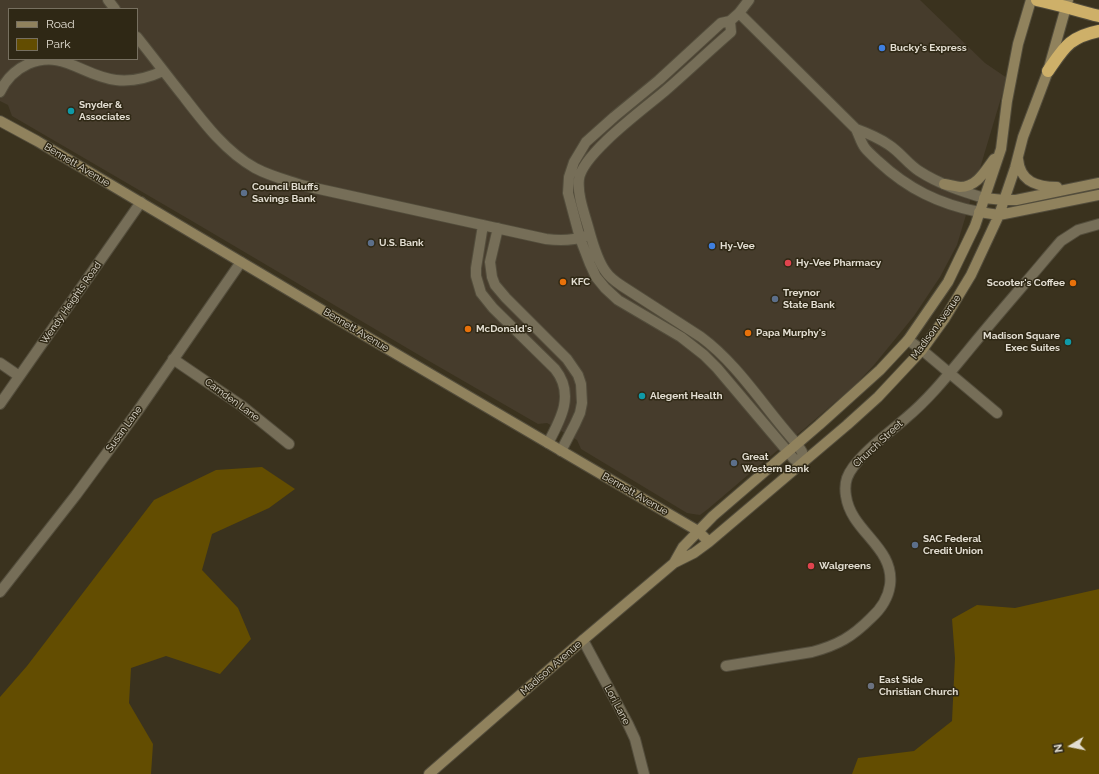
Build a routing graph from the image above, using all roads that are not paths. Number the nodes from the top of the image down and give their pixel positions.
1 (108, 0) edge
2 (749, 0) edge
3 (1031, 0) edge
4 (1037, 0) edge
5 (1067, 4) edge
6 (114, 8) edge
7 (740, 13) junction
8 (1099, 16) edge
9 (730, 21) junction
10 (1099, 30) edge
11 (138, 38) edge
12 (41, 60) edge
13 (58, 60) edge
14 (163, 71) junction
15 (1048, 71) junction
16 (0, 92) edge
17 (0, 121) edge
18 (856, 129) junction
19 (1000, 149) junction
20 (1018, 154) junction
21 (1099, 183) edge
22 (944, 184) junction
23 (1077, 187) junction
24 (1099, 196) edge
25 (984, 198) junction
26 (1004, 200) junction
27 (141, 202) junction
28 (979, 212) junction
29 (999, 215) junction
30 (1099, 224) edge
31 (483, 225) junction
32 (498, 228) junction
33 (591, 235) junction
34 (580, 238) junction
35 (241, 262) junction
36 (908, 340) junction
37 (922, 350) junction
38 (174, 359) junction
39 (0, 363) edge
40 (949, 374) junction
41 (19, 376) junction
42 (0, 404) edge
43 (997, 414) dead end
44 (548, 443) junction
45 (289, 444) dead end
46 (797, 444) junction
47 (561, 451) junction
48 (788, 451) junction
49 (804, 461) junction
50 (698, 531) junction
51 (709, 542) junction
52 (674, 563) junction
53 (0, 592) edge
54 (583, 640) junction
55 (726, 666) dead end
56 (429, 774) edge
57 (644, 774) edge

1 - 6 street
2 - 7 street
3 - 19 main road, Madison Avenue
4 - 5 highway
5 - 8 highway
5 - 15 main road, Madison Avenue
7 - 9 street
7 - 18 street
9 - 33 street
9 - 34 street
10 - 15 highway
11 - 14 street
12 - 16 street
13 - 14 street
14 - 31 street
15 - 20 main road, Madison Avenue
17 - 27 main road, Bennett Avenue
18 - 22 street
18 - 28 street
19 - 22 main road
19 - 25 main road, Madison Avenue
20 - 23 main road
20 - 26 main road, Madison Avenue
21 - 23 main road
22 - 25 street
23 - 26 main road
24 - 29 main road
25 - 26 main road
25 - 28 main road, Madison Avenue
26 - 29 main road, Madison Avenue
27 - 35 main road, Bennett Avenue
27 - 41 street, Wendy Heights Road
28 - 29 main road
28 - 36 main road, Madison Avenue
29 - 37 main road, Madison Avenue
30 - 40 street, Church Street
31 - 32 street
31 - 44 street
32 - 34 street
32 - 47 street
33 - 34 street
33 - 46 street
34 - 48 street
35 - 38 street, Susan Lane
35 - 44 main road, Bennett Avenue
36 - 37 street
36 - 46 main road, Madison Avenue
37 - 40 street
37 - 49 main road, Madison Avenue
38 - 45 street, Camden Lane
38 - 53 street, Susan Lane
39 - 41 street
40 - 43 street
40 - 55 street, Church Street
41 - 42 street, Wendy Heights Road
44 - 47 main road, Bennett Avenue
46 - 48 main road, Madison Avenue
46 - 49 street
47 - 50 main road, Bennett Avenue
48 - 49 street
48 - 50 main road, Madison Avenue
49 - 51 main road, Madison Avenue
50 - 51 main road, Bennett Avenue
50 - 52 main road, Madison Avenue
51 - 52 main road, Madison Avenue
52 - 54 main road, Madison Avenue
54 - 56 main road, Madison Avenue
54 - 57 street, Lori Lane

